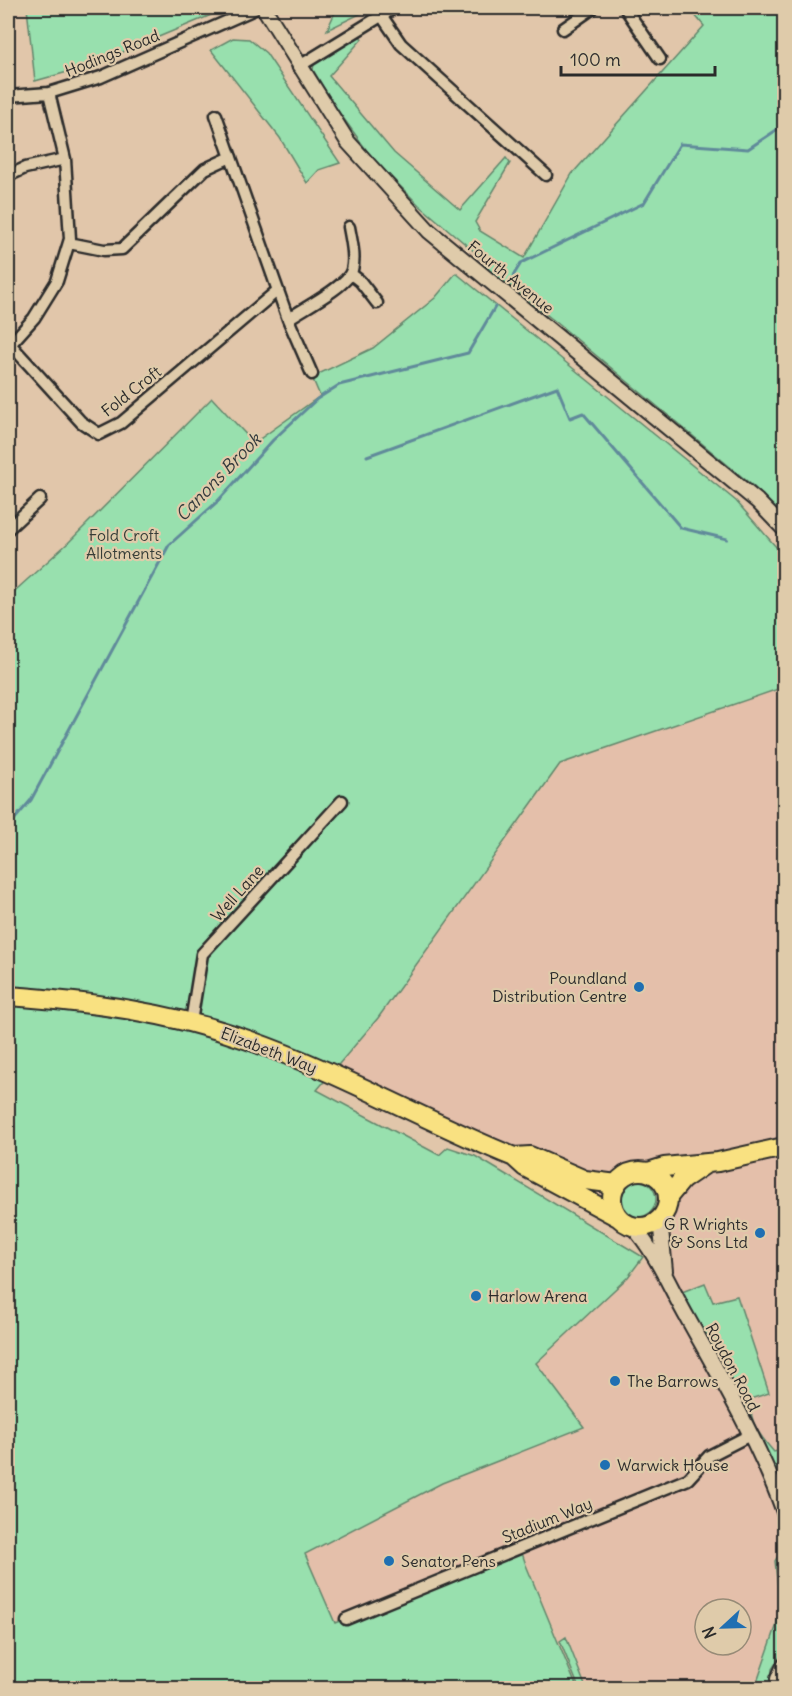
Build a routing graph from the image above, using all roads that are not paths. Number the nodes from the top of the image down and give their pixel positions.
1 (257, 8) edge
2 (264, 8) edge
3 (394, 8) edge
4 (593, 8) edge
5 (625, 8) edge
6 (381, 15) junction
7 (562, 29) dead end
8 (660, 59) dead end
9 (298, 67) junction
10 (49, 93) junction
11 (8, 96) edge
12 (216, 115) dead end
13 (231, 157) junction
14 (65, 159) junction
15 (546, 175) dead end
16 (8, 176) edge
17 (349, 226) dead end
18 (69, 243) junction
19 (351, 274) junction
20 (278, 290) junction
21 (377, 303) dead end
22 (288, 319) junction
23 (9, 346) edge
24 (312, 374) dead end
25 (40, 498) dead end
26 (784, 528) edge
27 (8, 529) edge
28 (342, 801) dead end
29 (8, 996) edge
30 (191, 1022) junction
31 (784, 1147) edge
32 (514, 1158) junction
33 (705, 1164) junction
34 (648, 1172) junction
35 (617, 1184) junction
36 (666, 1206) junction
37 (625, 1221) junction
38 (664, 1271) junction
39 (750, 1435) junction
40 (784, 1512) edge
41 (346, 1618) dead end
42 (784, 1666) edge
43 (779, 1689) edge

1 - 10 street, Hodings Road
2 - 9 street, Fourth Avenue
3 - 6 street
4 - 7 street
5 - 8 street
6 - 9 street
6 - 15 street
9 - 26 street, Fourth Avenue
10 - 11 street, Hodings Road
10 - 14 street
12 - 13 street
13 - 18 street
13 - 20 street
14 - 16 street
14 - 18 street
17 - 19 street
18 - 23 street
19 - 21 street
19 - 22 street
20 - 22 street
20 - 23 street, Fold Croft
22 - 24 street
25 - 27 street
28 - 30 street, Well Lane
29 - 30 main road, Elizabeth Way
30 - 32 main road, Elizabeth Way
31 - 33 main road
32 - 35 main road, Elizabeth Way
32 - 37 main road, Elizabeth Way
33 - 34 main road
33 - 36 main road
34 - 35 main road
34 - 36 main road
35 - 37 main road
36 - 37 main road
36 - 38 street, Roydon Road
37 - 38 street, Roydon Road
38 - 39 street, Roydon Road
39 - 40 street, Roydon Road
39 - 41 street, Stadium Way
42 - 43 street

